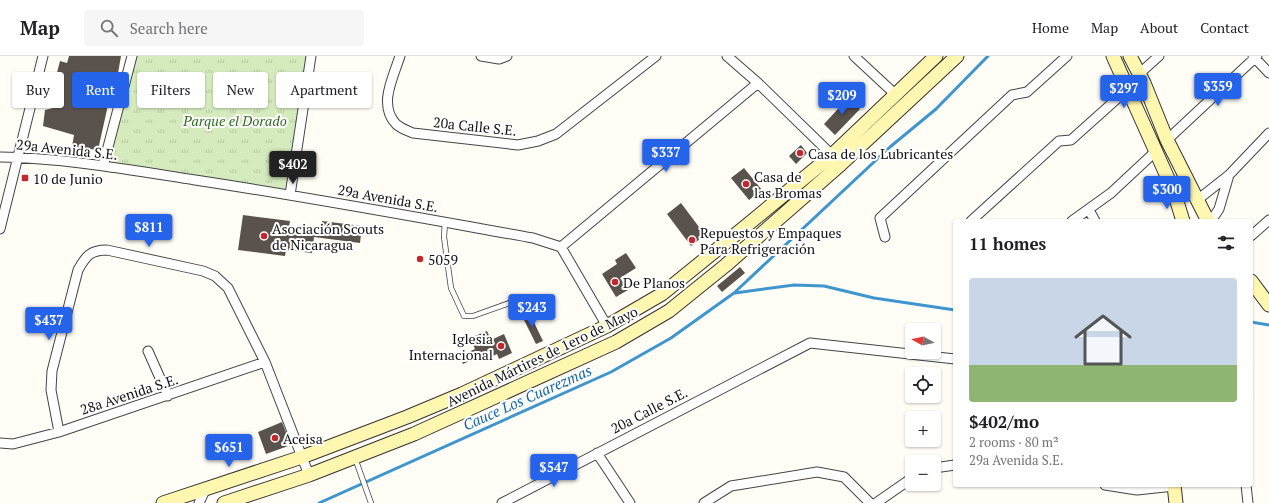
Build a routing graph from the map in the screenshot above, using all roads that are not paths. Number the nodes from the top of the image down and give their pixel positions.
1 (43, 56) edge
2 (132, 56) edge
3 (311, 56) edge
4 (400, 56) edge
5 (481, 56) edge
6 (507, 56) edge
7 (656, 56) edge
8 (727, 56) edge
9 (854, 56) edge
10 (936, 56) edge
11 (957, 56) edge
12 (1067, 56) edge
13 (1113, 56) edge
14 (1130, 56) edge
15 (1159, 56) edge
16 (1255, 57) edge
17 (1269, 73) edge
18 (1142, 78) junction
19 (758, 83) junction
20 (1129, 91) junction
21 (896, 95) junction
22 (1269, 133) edge
23 (1167, 140) junction
24 (1156, 151) junction
25 (832, 155) junction
26 (0, 156) edge
27 (19, 157) junction
28 (841, 164) junction
29 (103, 166) junction
30 (1229, 175) junction
31 (1208, 191) junction
32 (1174, 192) junction
33 (290, 195) junction
34 (1223, 200) junction
35 (1196, 202) junction
36 (1089, 210) junction
37 (973, 219) edge
38 (1075, 219) edge
39 (1094, 219) edge
40 (1182, 219) edge
41 (1197, 219) edge
42 (1207, 219) edge
43 (1212, 219) edge
44 (1269, 220) edge
45 (445, 222) junction
46 (0, 229) edge
47 (1253, 234) edge
48 (885, 237) dead end
49 (561, 247) junction
50 (1253, 284) edge
51 (515, 301) dead end
52 (1269, 305) edge
53 (607, 326) junction
54 (148, 350) dead end
55 (953, 359) edge
56 (265, 362) junction
57 (168, 396) junction
58 (407, 417) junction
59 (59, 432) junction
60 (414, 434) junction
61 (0, 443) edge
62 (597, 453) junction
63 (302, 457) junction
64 (357, 462) junction
65 (953, 466) edge
66 (941, 467) edge
67 (309, 475) junction
68 (905, 483) edge
69 (1118, 487) edge
70 (1165, 487) edge
71 (1174, 487) edge
72 (1246, 487) edge
73 (206, 488) junction
74 (163, 503) edge
75 (199, 503) edge
76 (224, 503) edge
77 (371, 503) edge
78 (502, 503) edge
79 (630, 503) edge
80 (704, 503) edge
81 (870, 503) edge
82 (876, 503) edge
83 (1176, 503) edge
84 (1248, 503) edge

1 - 27 street
2 - 29 street
3 - 33 street
4 - 7 street, 20a Calle S.E.
5 - 6 street
8 - 19 street
9 - 21 street
10 - 21 main road, Avenida Mártires de 1ero de Mayo
11 - 28 main road, Avenida Mártires de 1ero de Mayo
12 - 48 street
13 - 20 main road
14 - 18 main road
15 - 18 street
16 - 17 street
16 - 23 street
18 - 20 street
18 - 23 main road
19 - 25 street
19 - 49 street
20 - 24 main road
20 - 37 street
21 - 25 main road, Avenida Mártires de 1ero de Mayo
22 - 30 street
23 - 35 main road
24 - 32 main road
24 - 36 street
25 - 28 street
25 - 53 main road, Avenida Mártires de 1ero de Mayo
26 - 27 street, 29a Avenida S.E.
27 - 29 street, 29a Avenida S.E.
27 - 46 street
28 - 60 main road, Avenida Mártires de 1ero de Mayo
29 - 33 street, 29a Avenida S.E.
30 - 31 street
30 - 34 street
31 - 34 street
31 - 35 street
32 - 40 main road
32 - 41 main road
33 - 45 street, 29a Avenida S.E.
34 - 43 street
35 - 42 main road
36 - 38 street
36 - 39 street
44 - 47 street
45 - 49 street, 29a Avenida S.E.
45 - 51 lane
49 - 53 street
50 - 52 main road
53 - 58 main road, Avenida Mártires de 1ero de Mayo
54 - 57 street
55 - 62 street, 20a Calle S.E.
56 - 57 street, 28a Avenida S.E.
56 - 59 street
56 - 63 street
57 - 59 street, 28a Avenida S.E.
58 - 60 main road
58 - 63 main road, Avenida Mártires de 1ero de Mayo
59 - 61 street, 28a Avenida S.E.
60 - 64 main road, Avenida Mártires de 1ero de Mayo
62 - 78 street, 20a Calle S.E.
62 - 79 street
63 - 67 street
63 - 73 main road, Avenida Mártires de 1ero de Mayo
64 - 67 main road, Avenida Mártires de 1ero de Mayo
64 - 77 lane
65 - 66 street
67 - 76 main road, Avenida Mártires de 1ero de Mayo
68 - 82 street
69 - 70 street
71 - 83 main road
72 - 84 street
73 - 74 main road, Avenida Mártires de 1ero de Mayo
73 - 75 street
80 - 81 street

